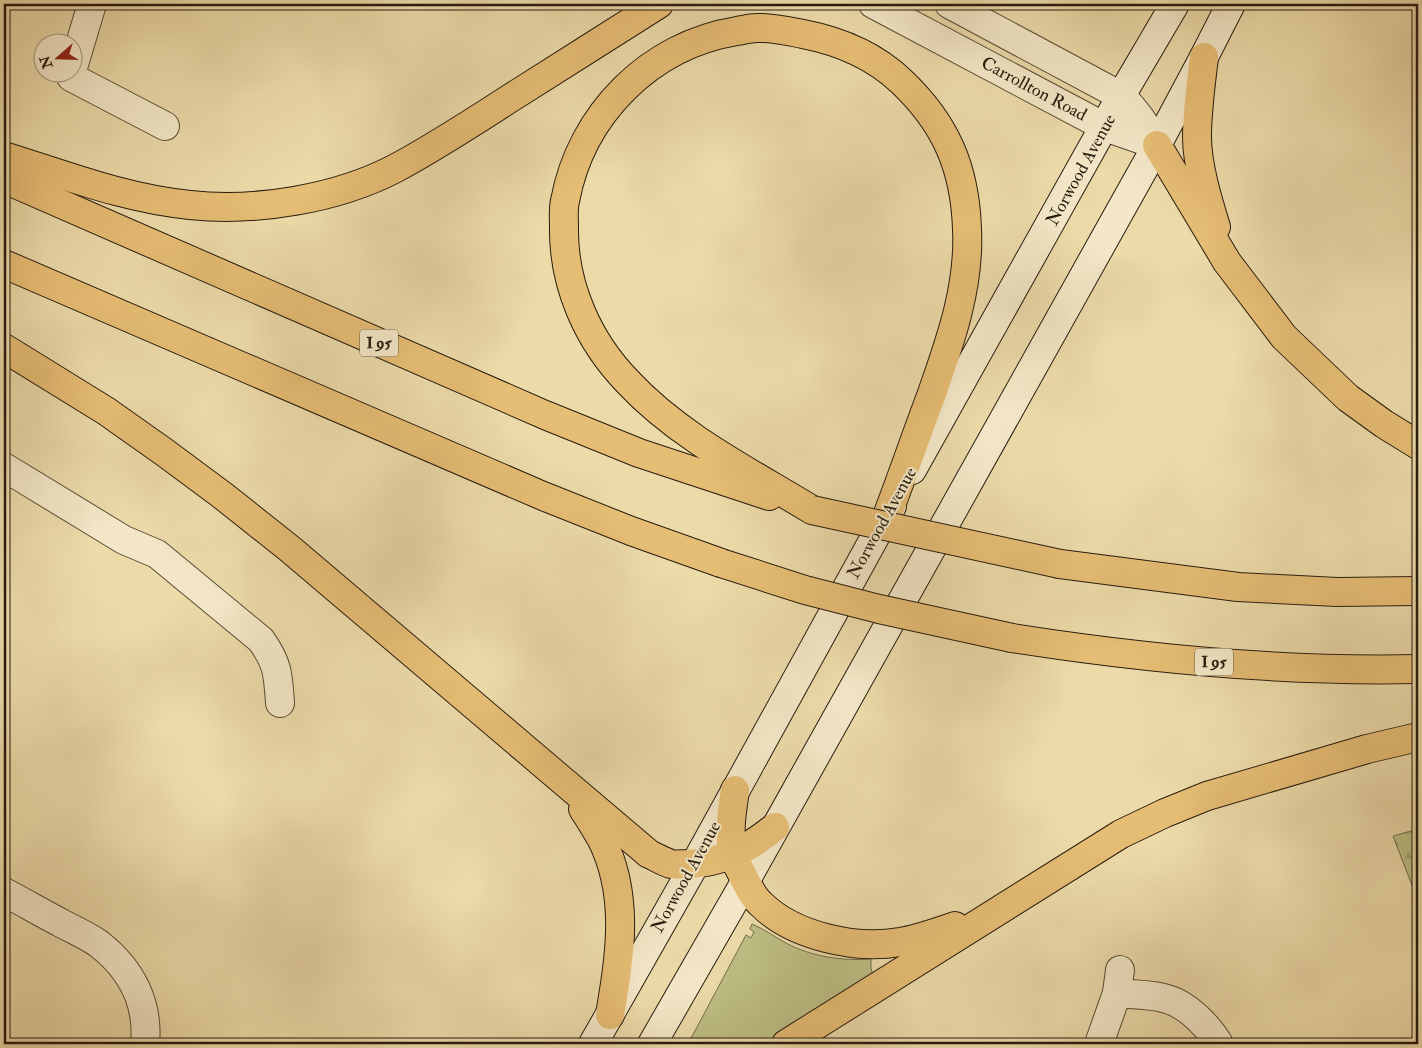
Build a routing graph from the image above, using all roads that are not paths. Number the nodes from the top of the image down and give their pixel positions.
1 (92, 4) edge
2 (659, 4) edge
3 (873, 4) edge
4 (949, 4) edge
5 (1176, 4) edge
6 (1231, 4) edge
7 (82, 39) edge
8 (1204, 57) junction
9 (82, 80) edge
10 (1121, 96) junction
11 (165, 126) dead end
12 (1105, 127) junction
13 (1157, 145) junction
14 (4, 156) edge
15 (4, 179) edge
16 (1227, 262) junction
17 (4, 264) edge
18 (4, 348) edge
19 (1418, 445) edge
20 (4, 466) edge
21 (762, 487) junction
22 (890, 508) junction
23 (1418, 591) edge
24 (1418, 669) edge
25 (280, 703) dead end
26 (1418, 737) edge
27 (572, 790) junction
28 (735, 790) junction
29 (775, 827) junction
30 (733, 854) junction
31 (695, 864) junction
32 (745, 882) junction
33 (4, 892) edge
34 (994, 913) junction
35 (610, 1015) junction
36 (145, 1044) edge
37 (593, 1044) edge
38 (652, 1044) edge
39 (786, 1044) edge
40 (1099, 1044) edge
41 (1219, 1044) edge

1 - 7 main road
2 - 14 highway
3 - 12 main road, Carrollton Road
4 - 10 main road, Carrollton Road
5 - 10 main road, Norwood Avenue
6 - 8 main road
8 - 13 main road
8 - 16 highway
9 - 11 main road
10 - 12 main road, Norwood Avenue
10 - 13 main road, Carrollton Road
12 - 13 main road, Carrollton Road
12 - 22 main road, Norwood Avenue
13 - 16 highway
13 - 29 main road
15 - 21 highway, I 95
16 - 19 highway
17 - 24 highway, I 95, bridge
18 - 27 highway
20 - 25 main road
21 - 22 highway
21 - 23 highway, I 95, bridge
22 - 28 main road, Norwood Avenue
26 - 34 highway
27 - 31 highway
27 - 35 highway
28 - 30 highway
28 - 31 main road, Norwood Avenue
29 - 30 highway
29 - 32 main road
30 - 31 highway
30 - 32 highway
31 - 35 main road, Norwood Avenue
32 - 34 highway
32 - 38 main road
33 - 36 main road
34 - 39 highway
35 - 37 main road, Norwood Avenue
40 - 41 main road

